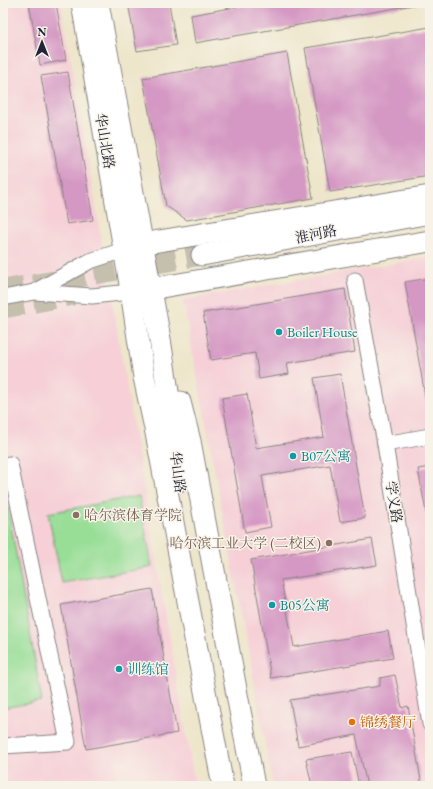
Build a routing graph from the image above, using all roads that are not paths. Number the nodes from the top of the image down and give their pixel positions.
1 (82, 3) edge
2 (98, 3) edge
3 (430, 196) edge
4 (430, 213) edge
5 (430, 231) edge
6 (430, 241) edge
7 (133, 247) junction
8 (355, 280) dead end
9 (139, 284) junction
10 (34, 292) junction
11 (3, 298) edge
12 (160, 339) junction
13 (144, 377) junction
14 (430, 436) edge
15 (385, 444) junction
16 (3, 465) edge
17 (430, 724) edge
18 (3, 746) edge
19 (209, 786) edge
20 (223, 786) edge
21 (236, 786) edge
22 (254, 786) edge

1 - 7 main road, 华山北路
2 - 7 main road, 华山北路
3 - 7 main road
4 - 5 main road, 淮河路
6 - 9 main road
7 - 9 main road, 华山北路
7 - 10 street
8 - 15 street, 学义路
9 - 10 street
9 - 12 main road, 华山路
9 - 13 main road
10 - 11 street
12 - 21 main road, 华山路
12 - 22 main road
13 - 19 main road, 华山路
13 - 20 main road
14 - 15 street
15 - 17 street, 学义路
16 - 18 street

